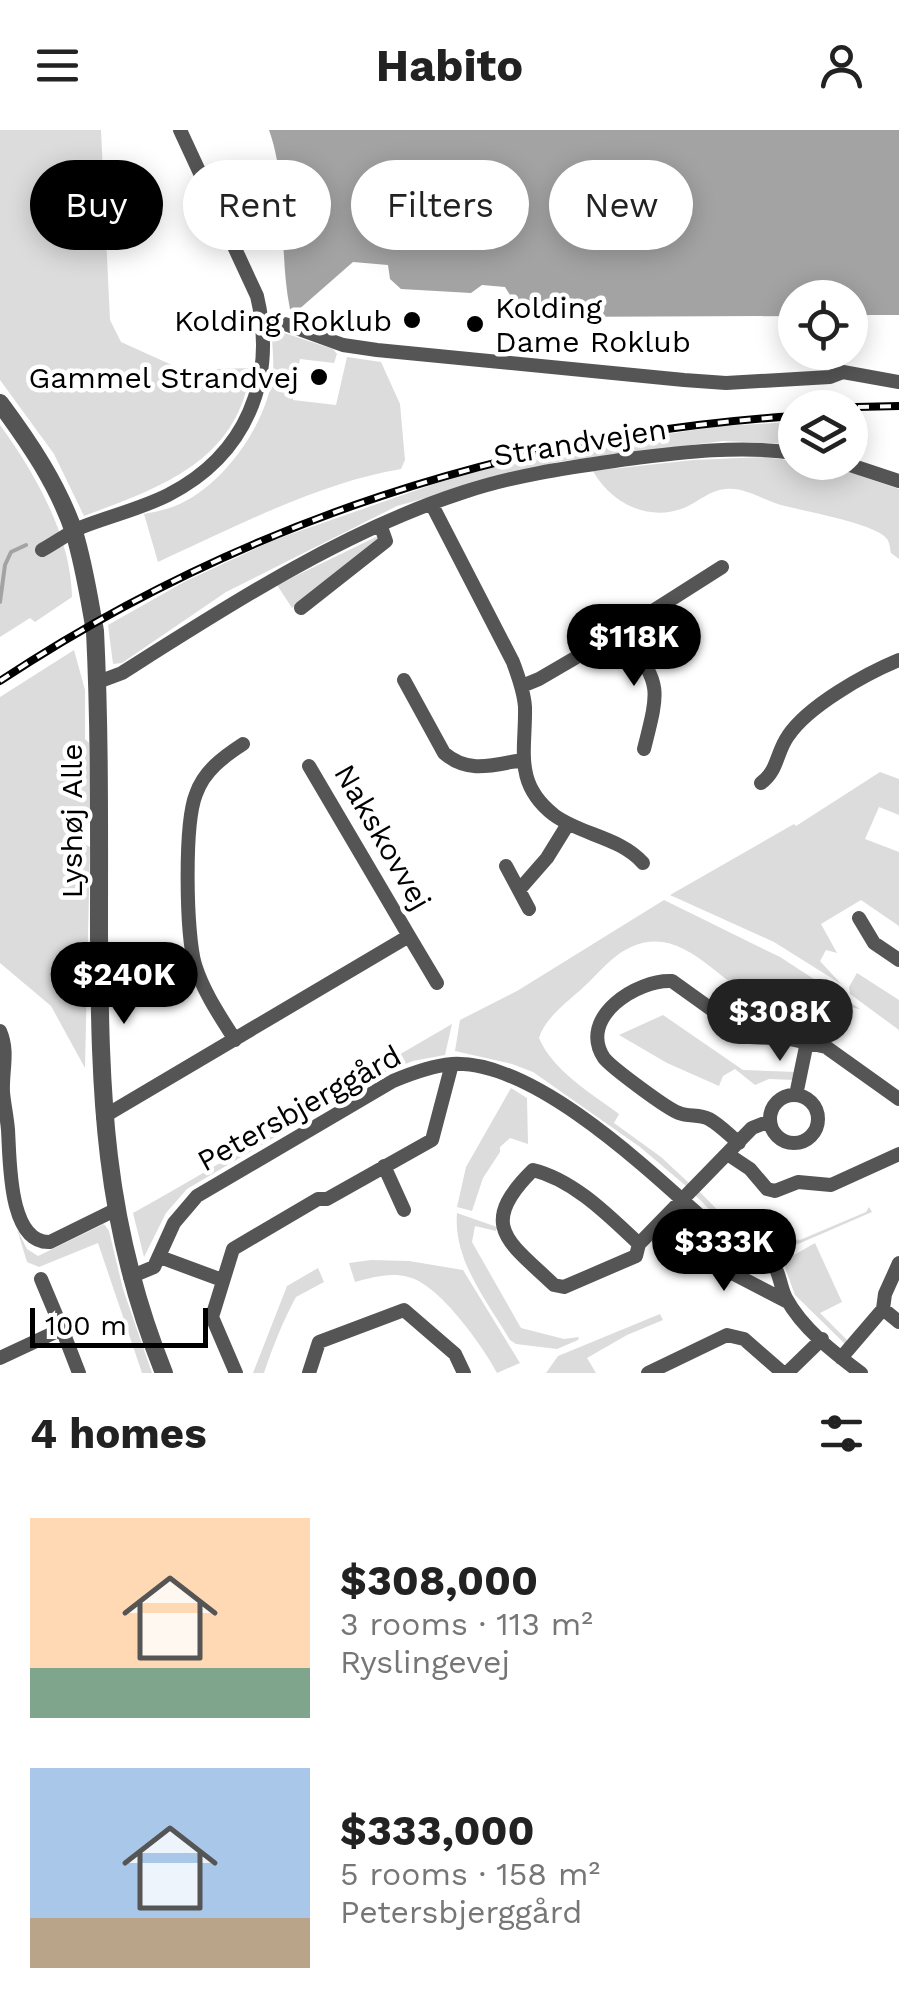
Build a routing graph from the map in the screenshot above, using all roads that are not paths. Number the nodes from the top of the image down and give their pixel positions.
1 (180, 130) edge
2 (264, 324) junction
3 (899, 382) edge
4 (0, 404) edge
5 (778, 452) edge
6 (868, 471) edge
7 (899, 481) edge
8 (432, 504) junction
9 (381, 526) junction
10 (74, 531) junction
11 (42, 550) dead end
12 (722, 567) dead end
13 (301, 608) dead end
14 (623, 630) junction
15 (899, 660) edge
16 (404, 680) dead end
17 (98, 682) junction
18 (522, 686) junction
19 (243, 744) dead end
20 (644, 749) dead end
21 (522, 760) junction
22 (309, 766) dead end
23 (761, 783) dead end
24 (568, 824) junction
25 (644, 863) dead end
26 (506, 866) dead end
27 (519, 890) junction
28 (529, 909) dead end
29 (859, 918) dead end
30 (409, 936) junction
31 (899, 960) edge
32 (437, 984) dead end
33 (0, 1031) edge
34 (235, 1040) junction
35 (807, 1042) junction
36 (452, 1064) junction
37 (2, 1092) edge
38 (796, 1095) junction
39 (899, 1100) edge
40 (102, 1117) junction
41 (770, 1121) junction
42 (734, 1149) junction
43 (899, 1154) edge
44 (384, 1166) junction
45 (6, 1199) edge
46 (684, 1199) junction
47 (115, 1210) junction
48 (404, 1210) dead end
49 (721, 1235) junction
50 (639, 1244) junction
51 (160, 1258) junction
52 (899, 1263) edge
53 (130, 1278) junction
54 (41, 1279) dead end
55 (222, 1280) junction
56 (788, 1302) junction
57 (884, 1309) junction
58 (899, 1322) edge
59 (62, 1329) junction
60 (822, 1340) junction
61 (0, 1358) edge
62 (841, 1358) junction
63 (79, 1373) edge
64 (164, 1373) edge
65 (236, 1373) edge
66 (309, 1373) edge
67 (464, 1373) edge
68 (648, 1373) edge
69 (785, 1373) edge
70 (862, 1373) edge

1 - 2 street
2 - 3 street
2 - 10 street
4 - 10 street, Lyshøj Alle
5 - 8 street, Strandvejen
6 - 7 street
8 - 9 street, Strandvejen
8 - 18 street
9 - 13 street
9 - 17 street, Strandvejen
10 - 11 street
10 - 17 street, Lyshøj Alle
12 - 14 street
14 - 18 street
14 - 20 street
15 - 23 street
16 - 21 street
17 - 40 street, Lyshøj Alle
18 - 21 street
19 - 34 street
21 - 24 street
22 - 30 street, Nakskovvej
24 - 25 street
24 - 27 street
26 - 27 street
27 - 28 street
29 - 31 street
30 - 32 street, Nakskovvej
30 - 34 street, Nakskovvej
33 - 37 street
34 - 40 street, Nakskovvej
35 - 38 street
35 - 39 street
35 - 42 street
36 - 44 street
36 - 46 street, Petersbjerggård
36 - 51 street, Petersbjerggård
37 - 45 street
38 - 41 street
38 - 41 street
40 - 47 street, Lyshøj Alle
41 - 42 street
42 - 43 street
42 - 46 street
44 - 48 street
44 - 55 street
45 - 47 street
46 - 49 street, Petersbjerggård
46 - 50 street
47 - 53 street, Lyshøj Alle
49 - 56 street, Petersbjerggård
49 - 56 street, Petersbjerggård
50 - 50 street
51 - 53 street
51 - 55 street
52 - 57 street
53 - 64 street, Lyshøj Alle
54 - 59 street
55 - 65 street
56 - 60 street, Petersbjerggård
57 - 58 street
57 - 62 street
59 - 61 street
59 - 63 street
60 - 62 street, Petersbjerggård
60 - 69 street
62 - 70 street, Petersbjerggård
66 - 67 street
68 - 69 street

